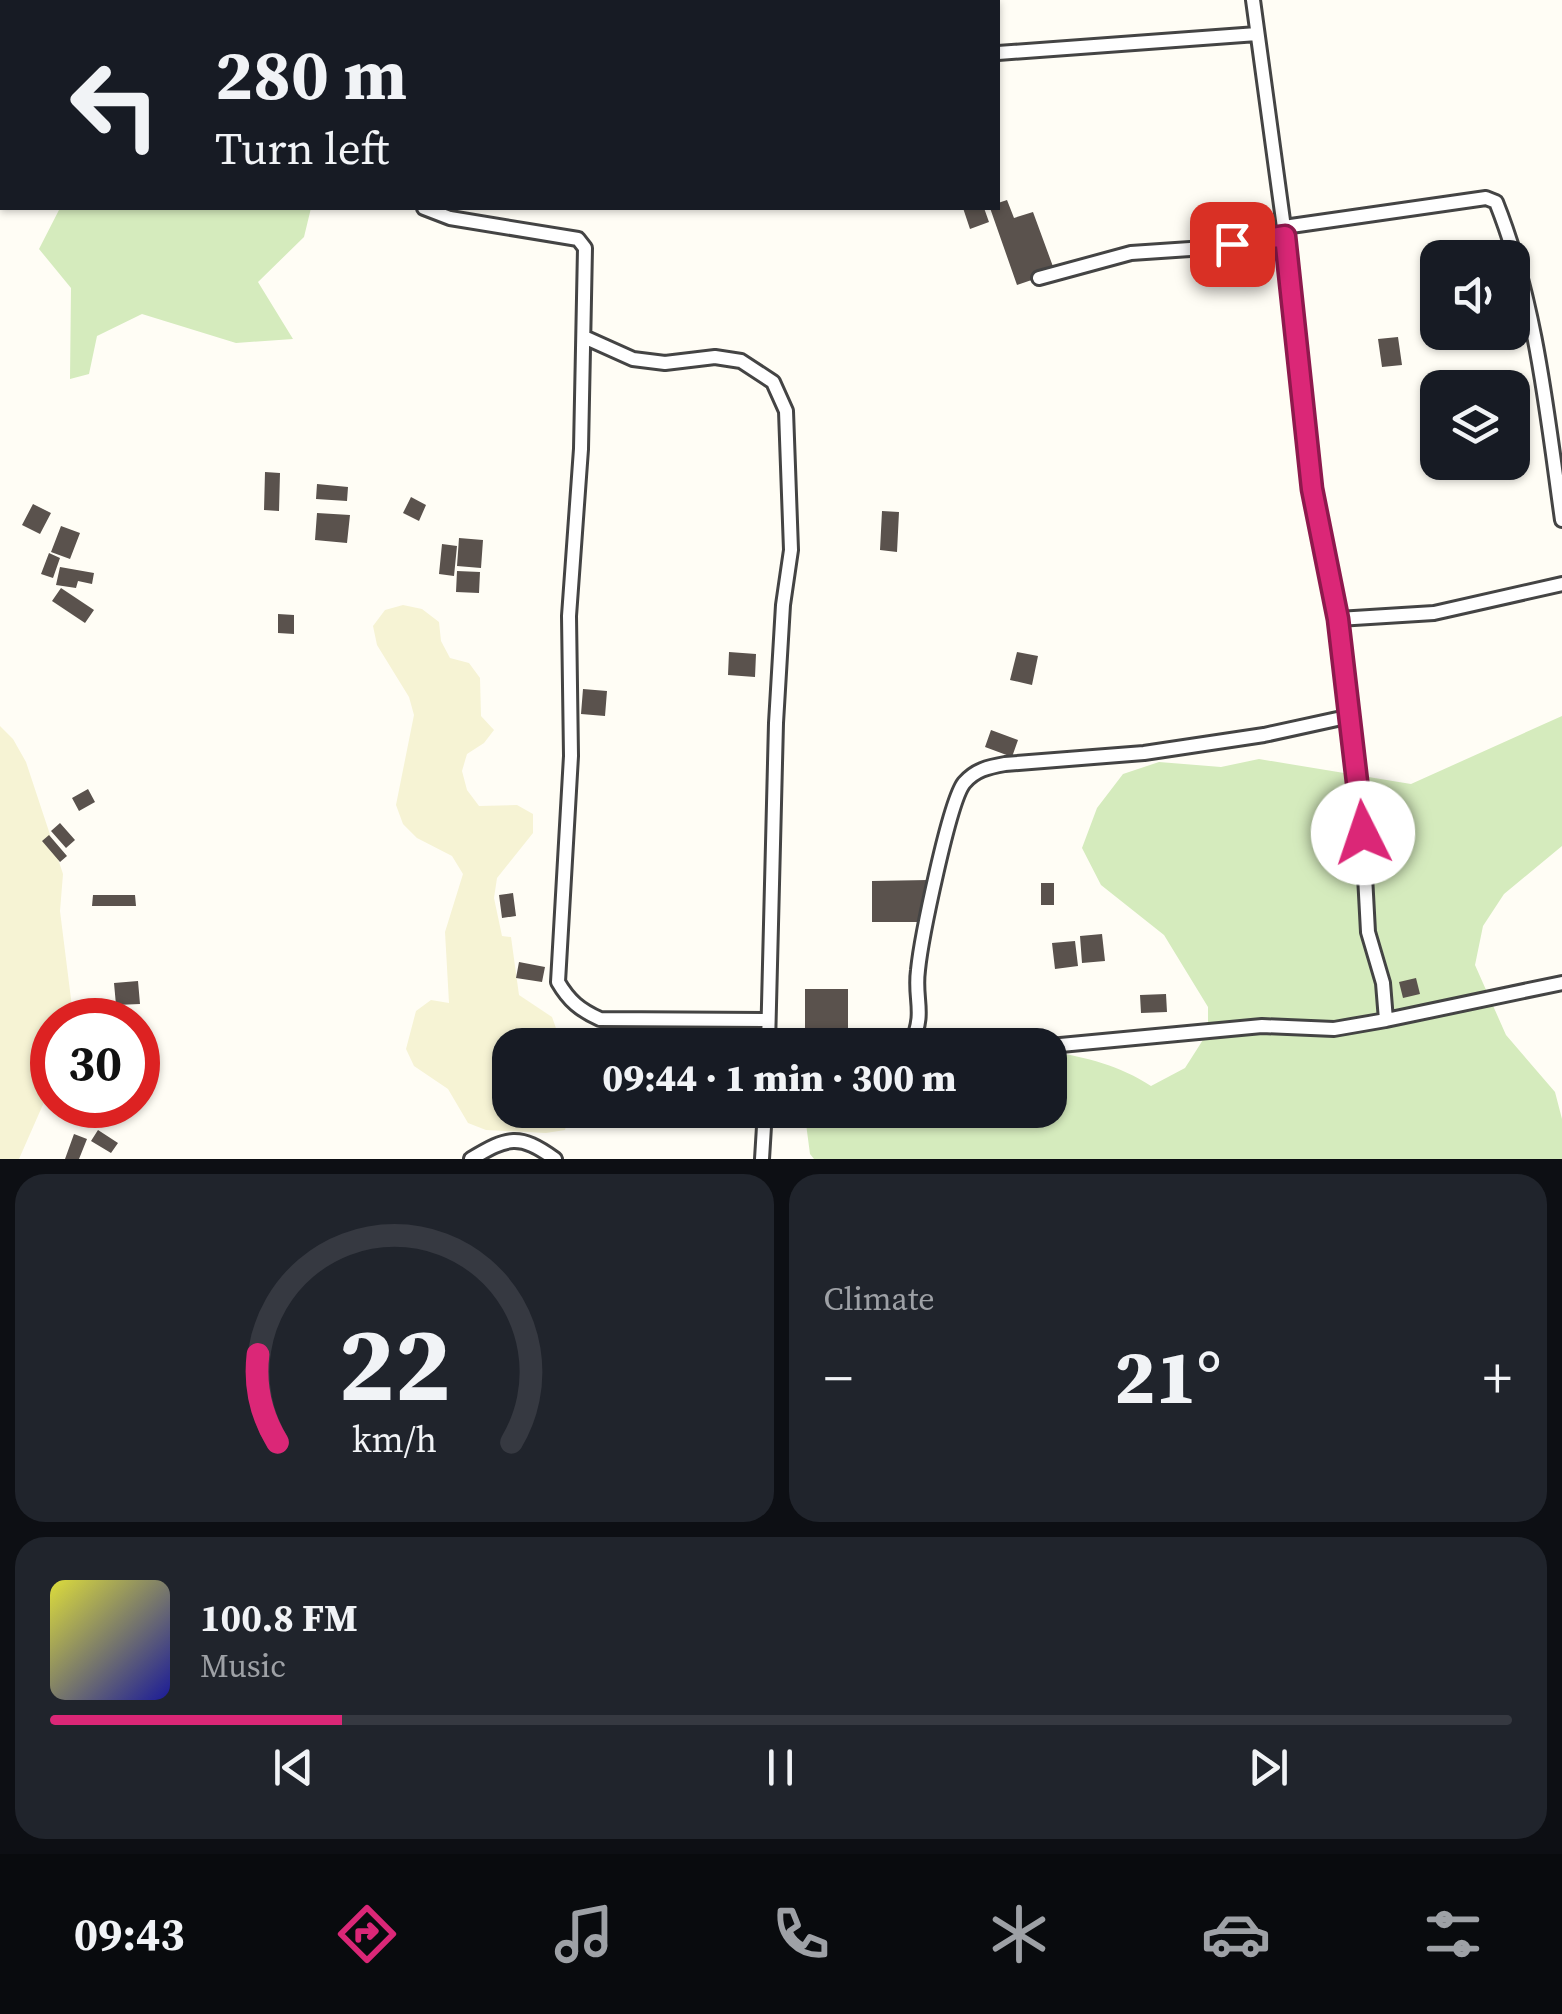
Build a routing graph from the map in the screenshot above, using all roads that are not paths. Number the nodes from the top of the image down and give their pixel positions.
1 (1252, 0) edge
2 (1257, 34) junction
3 (1000, 53) edge
4 (429, 210) edge
5 (1285, 231) junction
6 (1039, 278) dead end
7 (584, 337) junction
8 (1562, 520) edge
9 (1562, 584) edge
10 (1338, 619) junction
11 (1351, 716) junction
12 (1562, 983) edge
13 (768, 1020) junction
14 (1386, 1020) junction
15 (768, 1028) edge
16 (916, 1028) edge
17 (1067, 1044) edge
18 (764, 1128) edge
19 (471, 1159) edge
20 (555, 1159) edge
21 (762, 1159) edge

1 - 2 street
2 - 3 street
2 - 5 street
4 - 7 street
5 - 6 street
5 - 8 street
5 - 10 street
7 - 13 street
7 - 13 street
9 - 10 street
10 - 11 street
11 - 14 street
11 - 16 street
12 - 14 street
13 - 15 street
14 - 17 street
18 - 21 street
19 - 20 street

